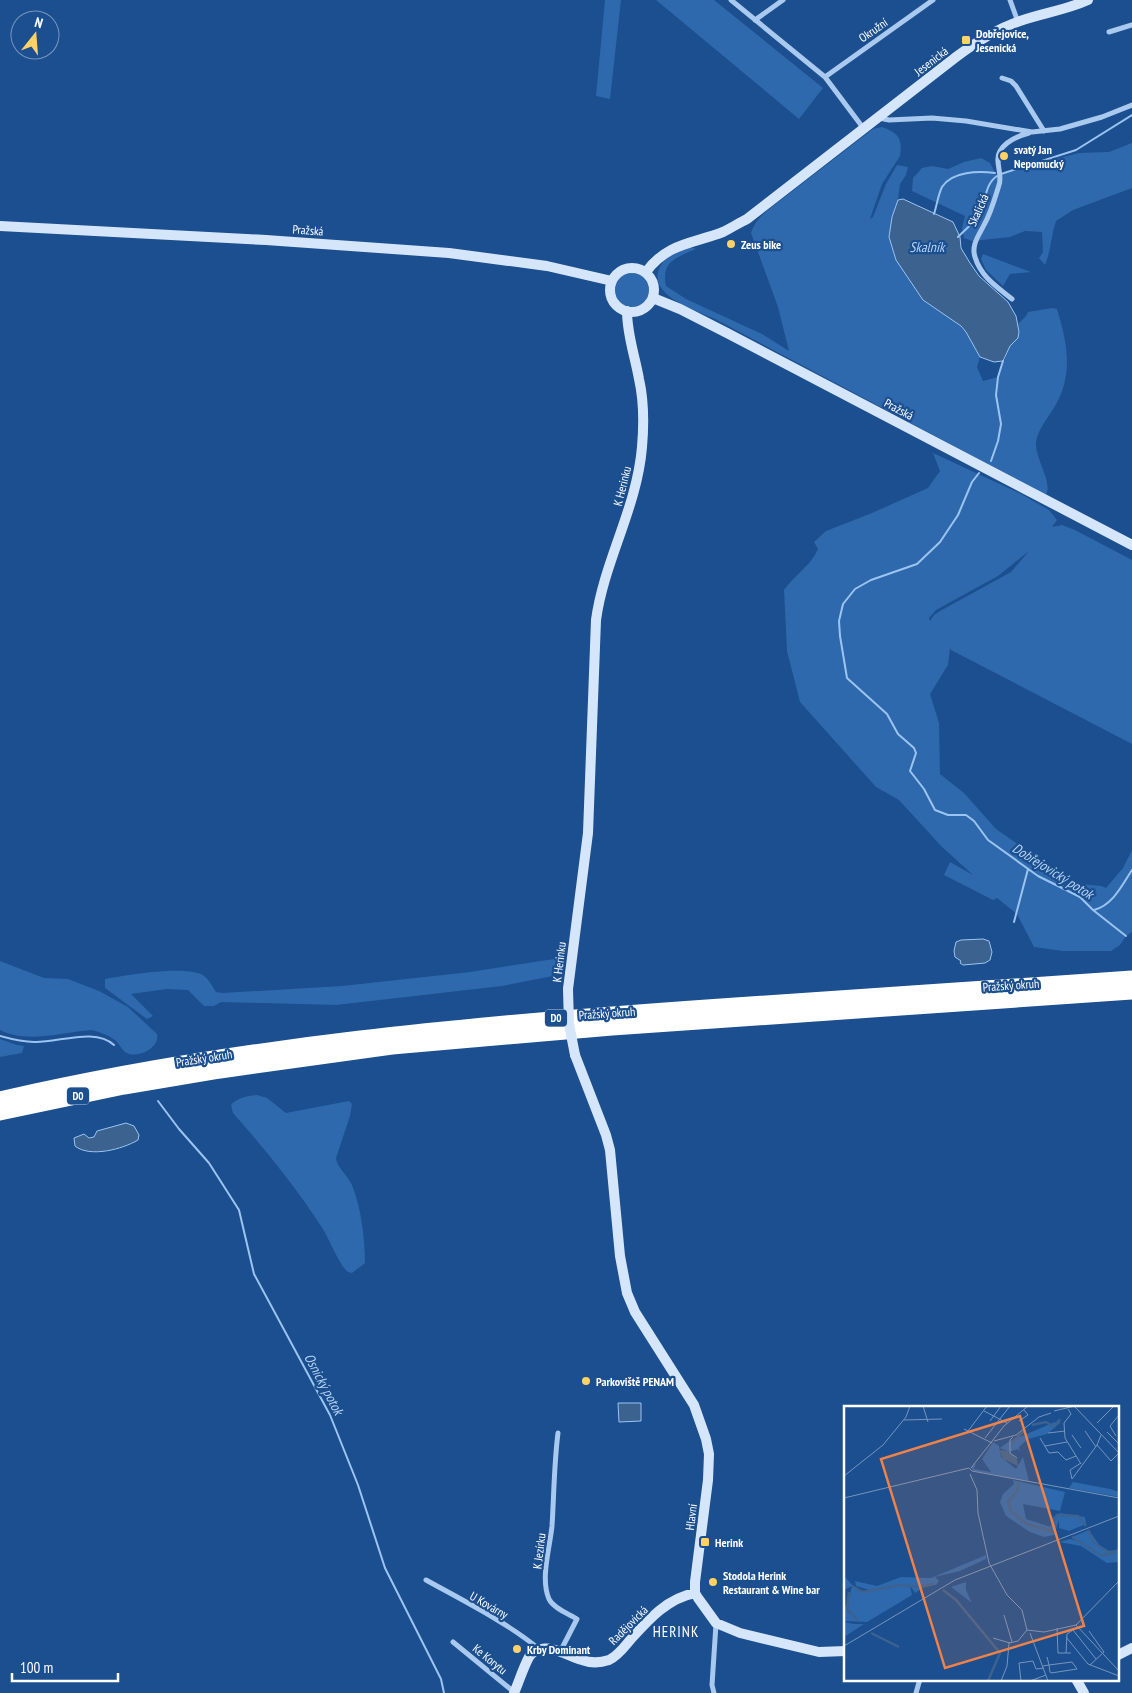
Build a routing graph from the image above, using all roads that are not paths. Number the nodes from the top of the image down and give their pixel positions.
1 (731, 0) edge
2 (782, 0) edge
3 (933, 0) edge
4 (1010, 0) edge
5 (1088, 0) edge
6 (755, 20) junction
7 (1018, 22) junction
8 (1132, 25) edge
9 (1109, 32) dead end
10 (825, 77) junction
11 (1002, 78) dead end
12 (1132, 105) edge
13 (878, 118) junction
14 (864, 129) junction
15 (1044, 131) junction
16 (1032, 132) junction
17 (0, 226) edge
18 (646, 272) junction
19 (612, 281) junction
20 (653, 298) junction
21 (1012, 299) dead end
22 (627, 312) junction
23 (1132, 545) edge
24 (1132, 978) edge
25 (1111, 986) junction
26 (1132, 992) edge
27 (0, 1099) edge
28 (0, 1113) edge
29 (628, 1293) joint
30 (558, 1433) dead end
31 (426, 1580) dead end
32 (695, 1593) junction
33 (716, 1623) junction
34 (453, 1642) dead end
35 (1132, 1648) edge
36 (539, 1650) junction
37 (844, 1651) edge
38 (560, 1652) junction
39 (1120, 1654) edge
40 (920, 1680) edge
41 (1077, 1680) edge
42 (514, 1693) edge
43 (714, 1693) edge
44 (916, 1693) edge
45 (1084, 1693) edge

1 - 6 street
2 - 6 street
3 - 10 street, Okružní
4 - 7 street
5 - 7 street, Jesenická
6 - 10 street
7 - 13 street, Jesenická
8 - 9 street
10 - 14 street
11 - 15 street
12 - 15 street, Skalická
13 - 14 street, Jesenická
13 - 16 street, Skalická
14 - 18 street, Jesenická
15 - 16 street, Skalická
16 - 21 street, Skalická
17 - 19 street, Pražská
18 - 19 street
18 - 20 street
19 - 22 street
20 - 22 street
20 - 23 street, Pražská
22 - 29 street, K Herinku, bridge
24 - 25 highway, Pražský okruh / D0
25 - 26 highway, Pražský okruh / D0
25 - 27 highway, Pražský okruh / D0
25 - 28 highway, Pražský okruh / D0
29 - 32 street, Hlavní
30 - 38 street, K Jezírku
31 - 36 street, U Kovárny
32 - 33 street
32 - 38 street, Radějovická
33 - 37 street
33 - 43 street
34 - 42 street, Ke Korytu
35 - 39 street
36 - 38 street, Radějovická
36 - 42 street
40 - 44 street
41 - 45 street

